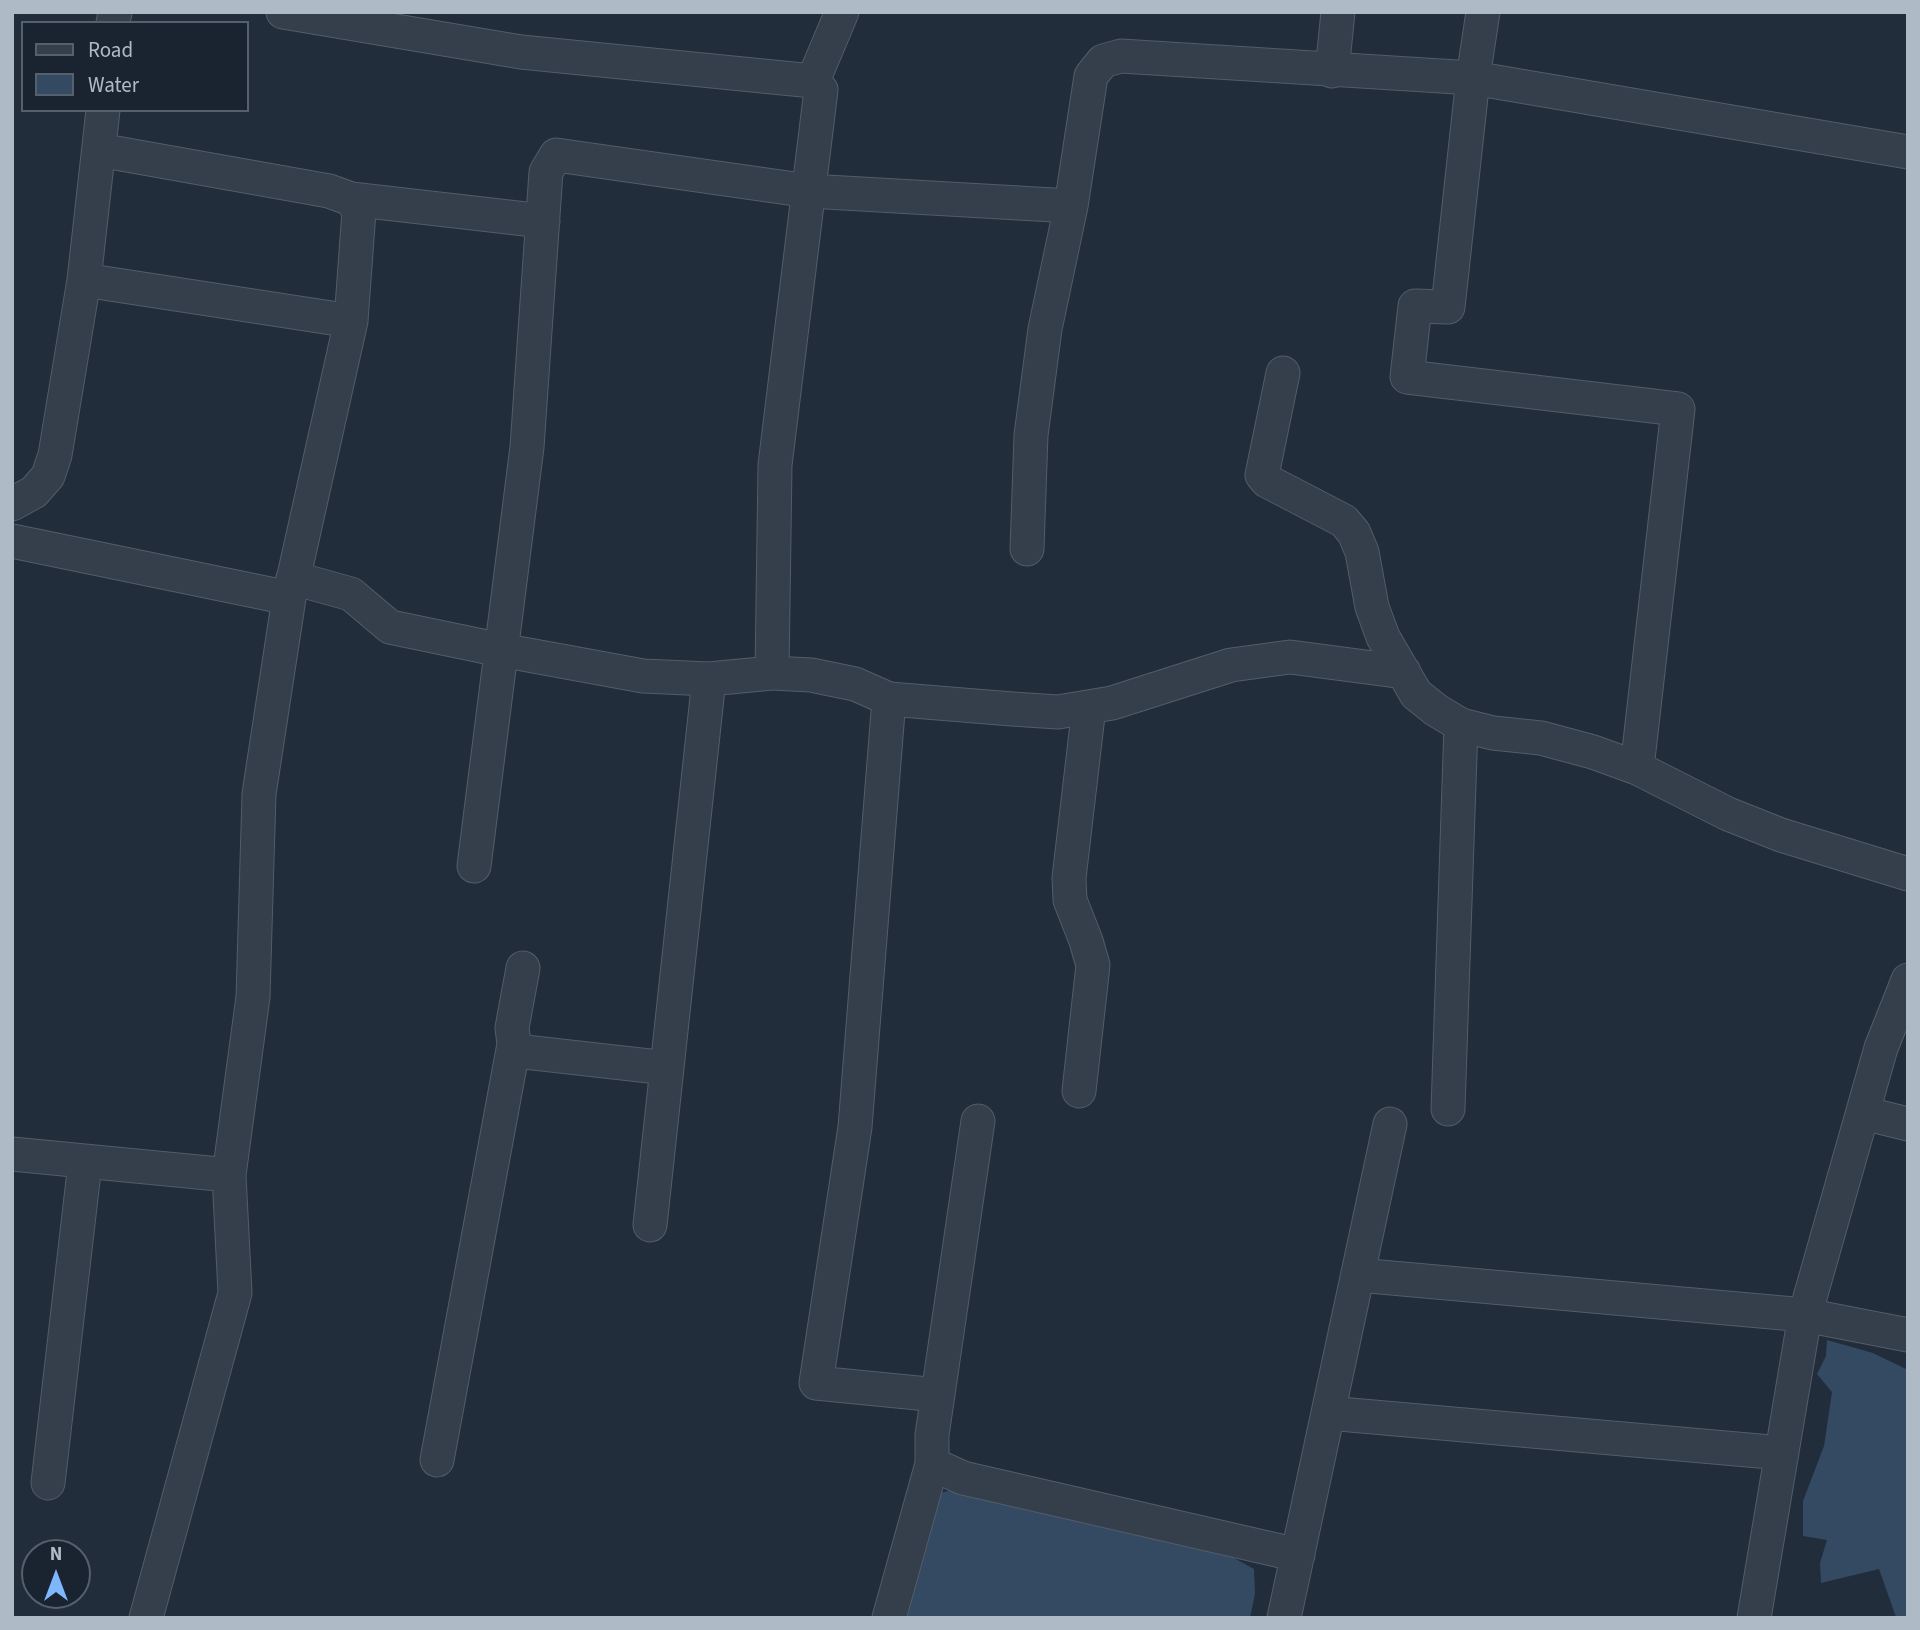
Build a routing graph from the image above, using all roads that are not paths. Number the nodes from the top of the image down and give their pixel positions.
1 (283, 12) edge
2 (842, 12) edge
3 (1338, 12) edge
4 (1483, 12) edge
5 (1332, 71) junction
6 (1473, 78) junction
7 (813, 81) junction
8 (103, 112) edge
9 (99, 150) junction
10 (1908, 152) edge
11 (809, 191) junction
12 (351, 199) junction
13 (1071, 206) junction
14 (543, 221) junction
15 (84, 280) junction
16 (351, 321) junction
17 (1283, 373) dead end
18 (12, 504) edge
19 (12, 541) edge
20 (1027, 549) dead end
21 (291, 588) junction
22 (501, 650) junction
23 (1404, 672) junction
24 (772, 673) junction
25 (709, 679) junction
26 (889, 699) junction
27 (1090, 707) junction
28 (1461, 725) junction
29 (1637, 768) junction
30 (474, 866) dead end
31 (1908, 874) edge
32 (523, 968) dead end
33 (1907, 983) edge
34 (514, 1044) junction
35 (667, 1068) junction
36 (1079, 1091) dead end
37 (1448, 1109) dead end
38 (1863, 1113) junction
39 (978, 1121) dead end
40 (1390, 1124) dead end
41 (1908, 1124) edge
42 (12, 1154) edge
43 (85, 1163) junction
44 (229, 1175) junction
45 (650, 1225) dead end
46 (1357, 1275) junction
47 (1805, 1315) junction
48 (1908, 1335) edge
49 (938, 1395) junction
50 (1328, 1413) junction
51 (1782, 1453) junction
52 (437, 1460) dead end
53 (932, 1464) junction
54 (48, 1483) dead end
55 (1298, 1555) junction
56 (146, 1618) edge
57 (889, 1618) edge
58 (1284, 1618) edge
59 (1754, 1618) edge

1 - 7 street
2 - 7 street
3 - 5 street
4 - 6 street
5 - 6 street
5 - 13 street
6 - 10 street
6 - 29 street
7 - 11 street
8 - 9 street
9 - 12 street
9 - 15 street
11 - 13 street
11 - 14 street
11 - 24 street
12 - 14 street
12 - 16 street
13 - 20 street
14 - 22 street
15 - 16 street
15 - 18 street
16 - 21 street
17 - 23 street
19 - 21 street
21 - 22 street
21 - 44 street
22 - 25 street
22 - 30 street
23 - 27 street
23 - 28 street
24 - 25 street
24 - 26 street
25 - 35 street
26 - 27 street
26 - 49 street
27 - 36 street
28 - 29 street
28 - 37 street
29 - 31 street
32 - 34 street
33 - 38 street
34 - 35 street
34 - 52 street
35 - 45 street
38 - 41 street
38 - 47 street
39 - 49 street
40 - 46 street
42 - 43 street
43 - 44 street
43 - 54 street
44 - 56 street
46 - 47 street
46 - 50 street
47 - 48 street
47 - 51 street
49 - 53 street
50 - 51 street
50 - 55 street
51 - 59 street
53 - 55 street
53 - 57 street
55 - 58 street

